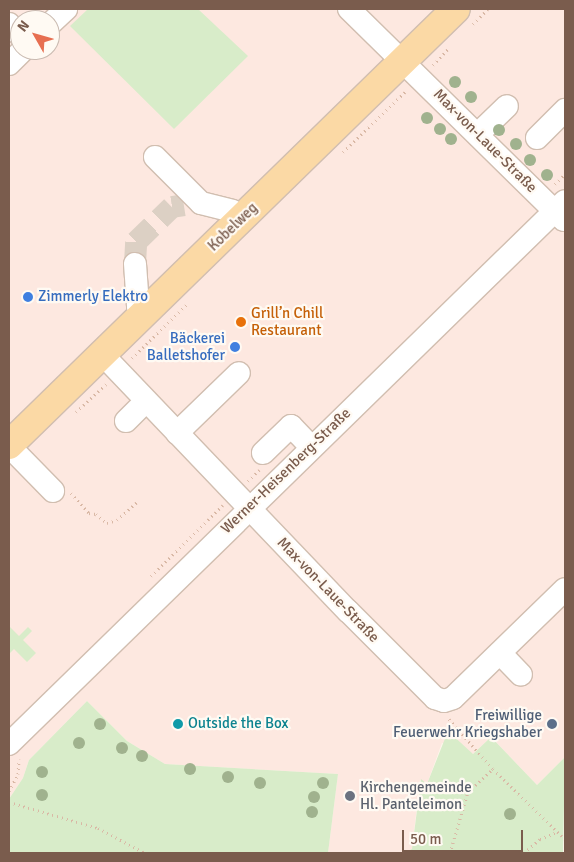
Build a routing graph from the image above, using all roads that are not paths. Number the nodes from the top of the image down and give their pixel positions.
1 (349, 9) edge
2 (456, 9) edge
3 (403, 62) junction
4 (507, 106) dead end
5 (565, 110) edge
6 (478, 134) junction
7 (537, 138) dead end
8 (155, 157) dead end
9 (562, 211) edge
10 (241, 219) junction
11 (135, 264) tunnel mouth
12 (144, 314) junction
13 (102, 354) junction
14 (239, 373) dead end
15 (146, 401) junction
16 (126, 421) dead end
17 (177, 433) junction
18 (9, 445) edge
19 (311, 447) junction
20 (263, 452) dead end
21 (60, 490) road end
22 (248, 508) junction
23 (565, 589) edge
24 (500, 652) junction
25 (521, 675) dead end
26 (13, 752) edge

1 - 3 street, Max-von-Laue-Straße
2 - 3 main road, Kobelweg
3 - 6 street, Max-von-Laue-Straße
3 - 10 main road, Kobelweg
4 - 6 street
5 - 7 street
6 - 9 street, Max-von-Laue-Straße
8 - 10 street
9 - 19 street, Werner-Heisenberg-Straße
10 - 12 main road, Kobelweg
11 - 12 street
12 - 13 main road, Kobelweg
13 - 15 street, Max-von-Laue-Straße
13 - 18 main road, Kobelweg
14 - 17 street
15 - 16 street
15 - 17 street, Max-von-Laue-Straße
17 - 22 street, Max-von-Laue-Straße
18 - 21 street
19 - 20 street
19 - 22 street, Werner-Heisenberg-Straße
22 - 24 street, Max-von-Laue-Straße
22 - 26 street, Werner-Heisenberg-Straße
23 - 24 street
24 - 25 street

